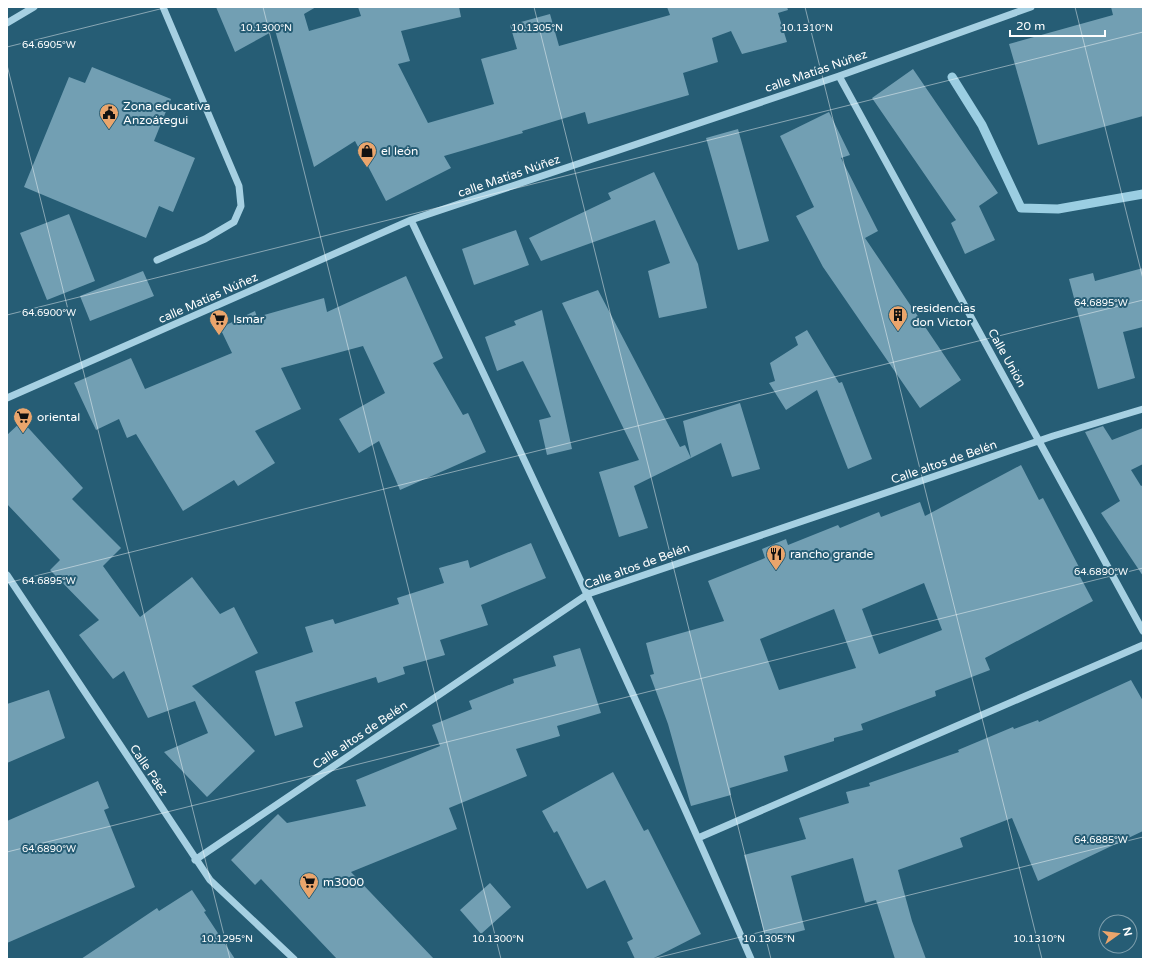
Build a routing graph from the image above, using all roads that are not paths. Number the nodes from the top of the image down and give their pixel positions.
1 (34, 7) edge
2 (163, 7) edge
3 (1032, 7) edge
4 (7, 23) edge
5 (838, 76) junction
6 (411, 220) junction
7 (157, 260) dead end
8 (7, 398) edge
9 (1143, 409) edge
10 (1040, 441) junction
11 (7, 576) edge
12 (588, 594) junction
13 (1143, 631) edge
14 (1143, 645) edge
15 (698, 838) junction
16 (196, 860) junction
17 (294, 959) edge
18 (751, 959) edge

1 - 4 street
2 - 7 street
3 - 5 street, calle Matías Núñez
5 - 6 street, calle Matías Núñez
5 - 10 street, Calle Unión
6 - 8 street, calle Matías Núñez
6 - 12 street
9 - 10 street, Calle altos de Belén
10 - 12 street, Calle altos de Belén
10 - 13 street, Calle Unión
11 - 16 street, Calle Páez
12 - 15 street
12 - 16 street, Calle altos de Belén
14 - 15 street
15 - 18 street
16 - 17 street, Calle Páez

